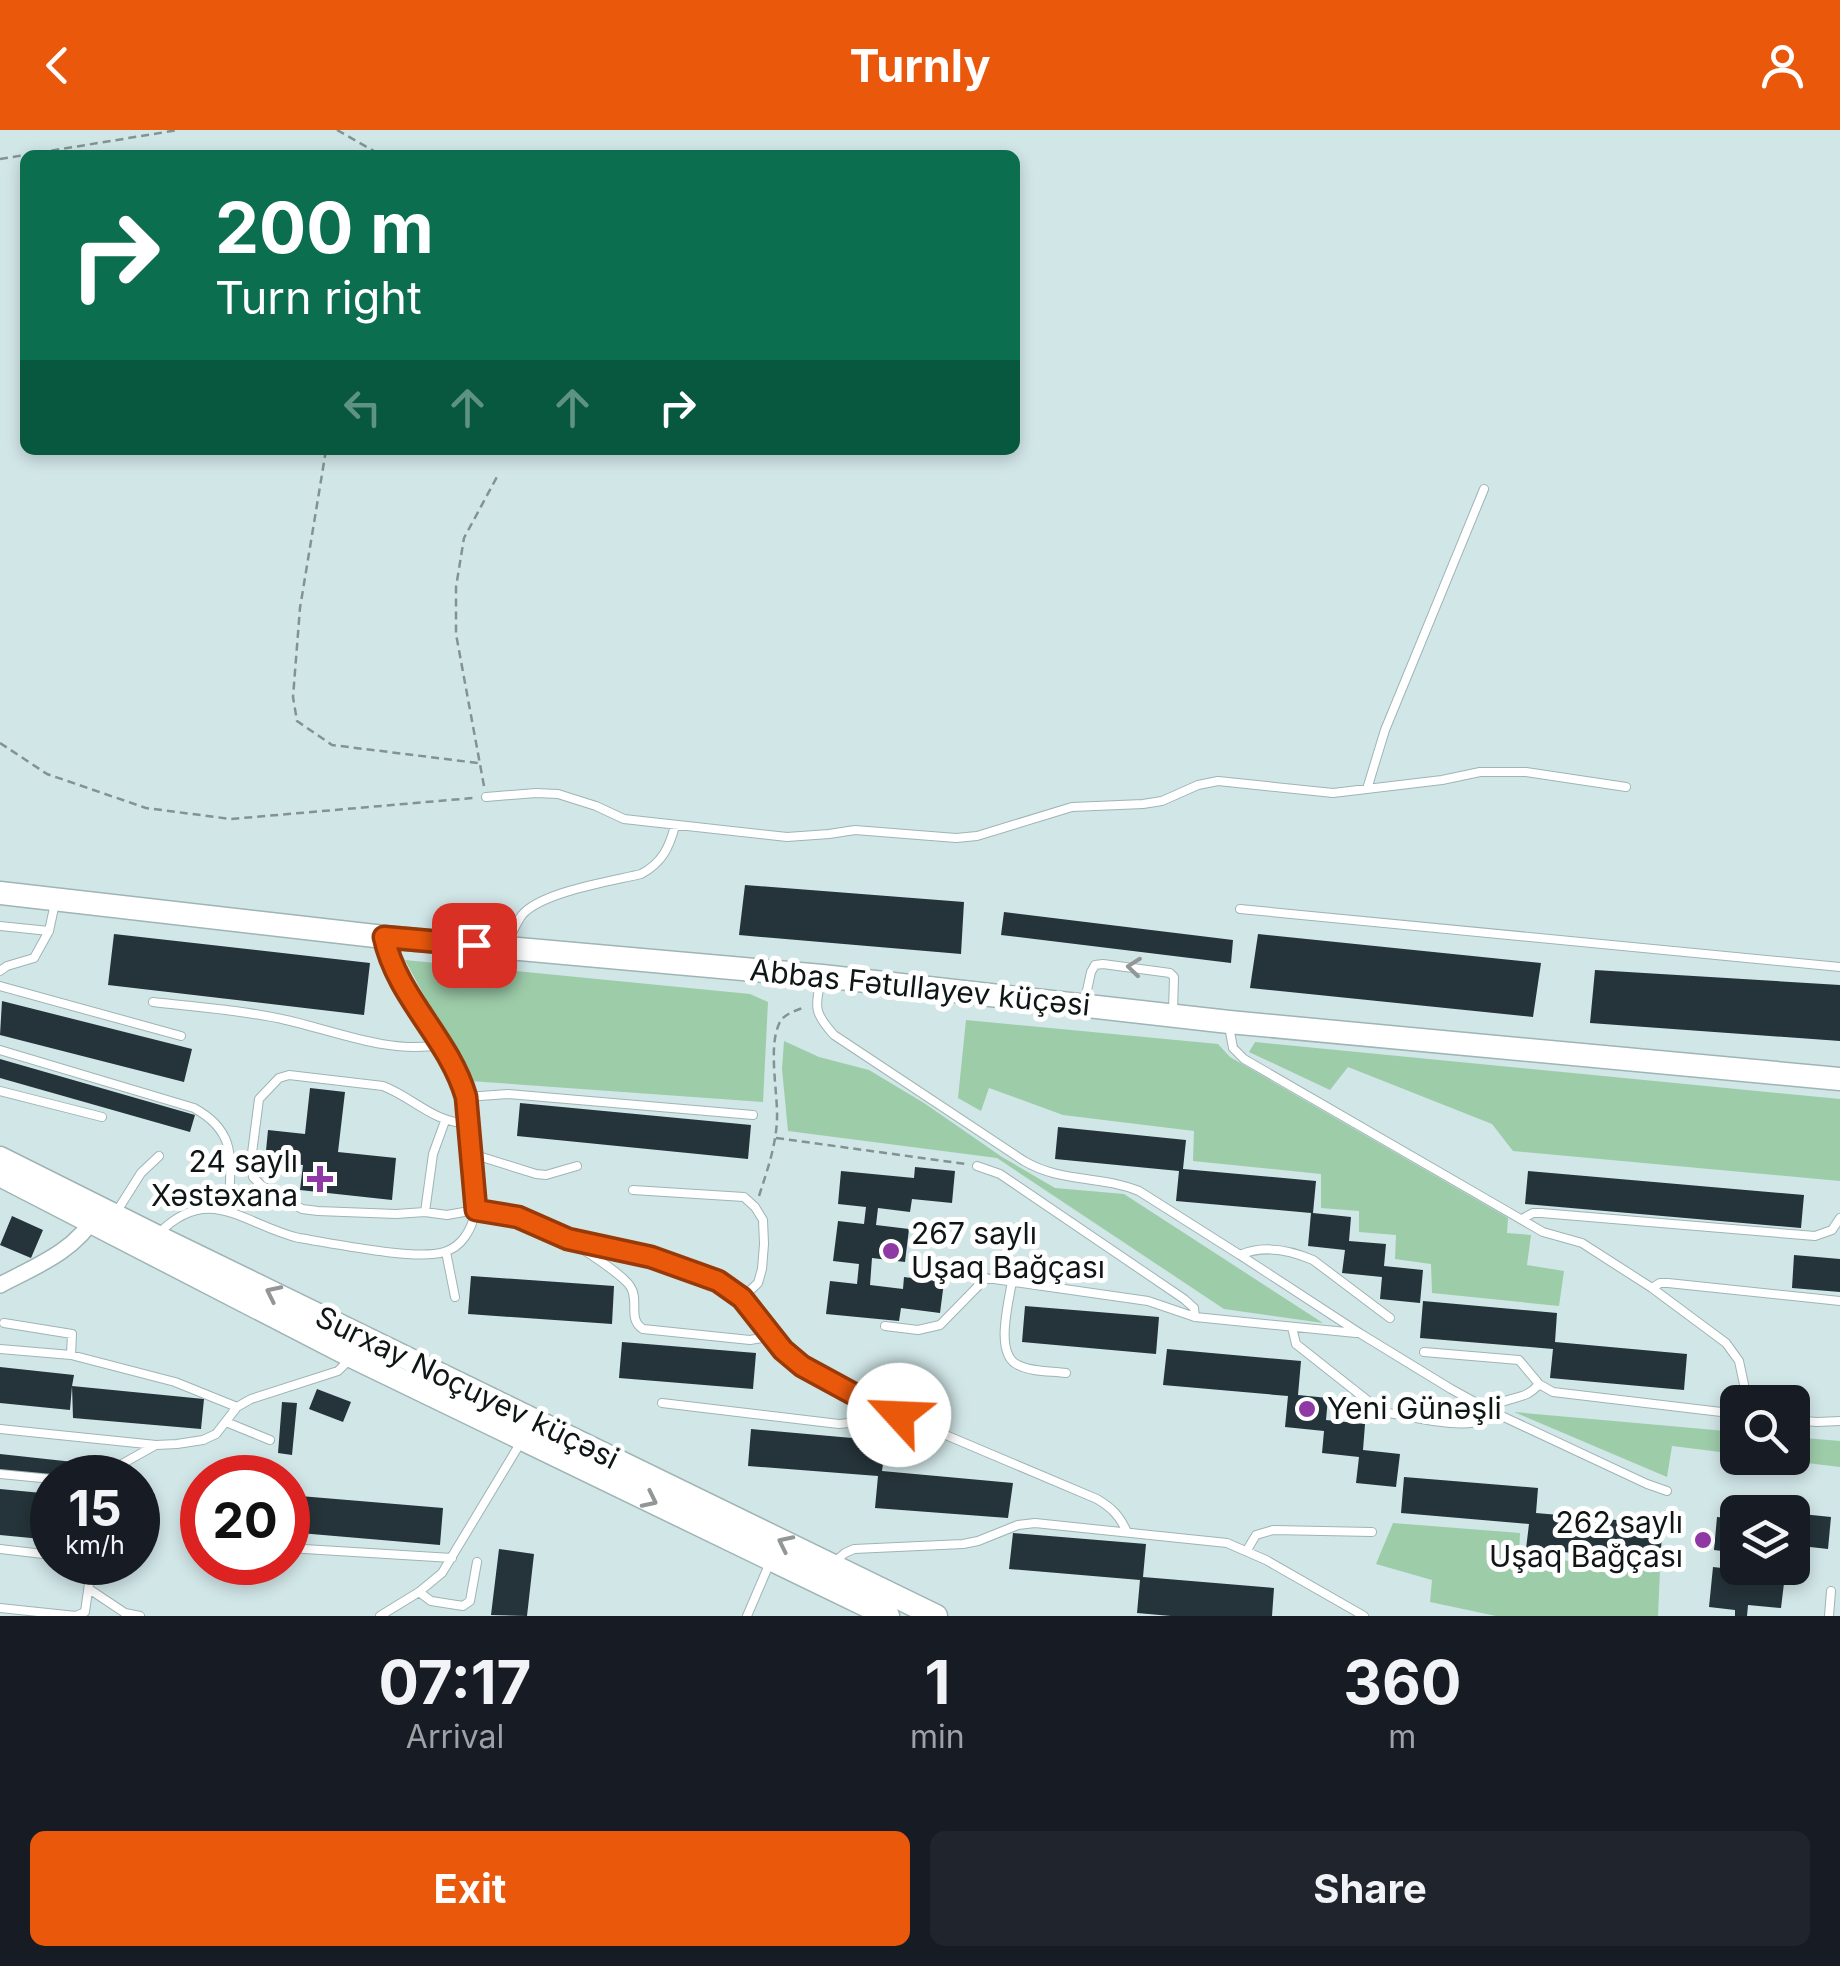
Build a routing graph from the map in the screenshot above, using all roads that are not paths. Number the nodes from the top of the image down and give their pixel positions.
1 (1484, 489) dead end
2 (1626, 788) dead end
3 (1367, 789) junction
4 (486, 797) road end
5 (674, 826) junction
6 (0, 893) edge
7 (56, 898) junction
8 (1240, 909) dead end
9 (0, 926) edge
10 (49, 931) junction
11 (384, 937) junction
12 (505, 948) junction
13 (1840, 966) edge
14 (0, 970) edge
15 (822, 976) junction
16 (0, 986) edge
17 (152, 1002) dead end
18 (1084, 1005) junction
19 (1174, 1016) junction
20 (1228, 1022) junction
21 (181, 1036) dead end
22 (440, 1045) junction
23 (0, 1050) edge
24 (1840, 1079) edge
25 (0, 1091) edge
26 (466, 1097) junction
27 (753, 1115) dead end
28 (102, 1117) dead end
29 (445, 1122) junction
30 (469, 1124) junction
31 (472, 1154) junction
32 (160, 1156) dead end
33 (0, 1158) edge
34 (577, 1166) dead end
35 (977, 1166) road end
36 (0, 1174) edge
37 (632, 1190) dead end
38 (229, 1210) junction
39 (476, 1210) junction
40 (425, 1212) junction
41 (102, 1215) junction
42 (1840, 1218) edge
43 (1522, 1219) junction
44 (568, 1239) junction
45 (151, 1244) junction
46 (446, 1252) junction
47 (1240, 1255) junction
48 (931, 1270) dead end
49 (986, 1278) junction
50 (1012, 1281) junction
51 (0, 1285) edge
52 (1652, 1288) junction
53 (456, 1298) dead end
54 (742, 1298) junction
55 (1840, 1301) edge
56 (1195, 1318) junction
57 (1390, 1318) dead end
58 (4, 1324) dead end
59 (884, 1326) dead end
60 (1292, 1327) junction
61 (1361, 1334) junction
62 (773, 1336) junction
63 (0, 1349) edge
64 (1424, 1352) dead end
65 (71, 1355) junction
66 (351, 1356) junction
67 (1066, 1373) dead end
68 (1539, 1384) junction
69 (1744, 1385) edge
70 (662, 1403) dead end
71 (870, 1403) junction
72 (237, 1408) junction
73 (1491, 1411) junction
74 (1720, 1412) edge
75 (1840, 1420) edge
76 (1810, 1421) edge
77 (226, 1422) junction
78 (0, 1429) edge
79 (528, 1429) junction
80 (270, 1440) dead end
81 (156, 1445) junction
82 (138, 1455) edge
83 (0, 1474) edge
84 (30, 1477) edge
85 (1667, 1491) dead end
86 (1126, 1532) junction
87 (1372, 1532) dead end
88 (0, 1549) edge
89 (310, 1549) edge
90 (1247, 1550) junction
91 (30, 1552) edge
92 (452, 1558) junction
93 (772, 1560) junction
94 (477, 1562) dead end
95 (825, 1574) junction
96 (89, 1585) edge
97 (89, 1588) junction
98 (1831, 1591) dead end
99 (419, 1592) junction
100 (0, 1608) edge
101 (863, 1611) edge
102 (140, 1616) edge
103 (380, 1616) edge
104 (748, 1616) edge
105 (888, 1616) edge
106 (936, 1616) edge
107 (1364, 1616) edge
108 (1830, 1616) edge

1 - 3 lane
2 - 3 lane
3 - 5 lane
4 - 5 lane
5 - 12 lane
6 - 7 street, Abbas Fətullayev küçəsi
7 - 10 lane
7 - 11 street, Abbas Fətullayev küçəsi
8 - 13 lane
9 - 10 lane
10 - 14 lane
11 - 12 street, Abbas Fətullayev küçəsi
11 - 22 lane
12 - 15 street, Abbas Fətullayev küçəsi
15 - 18 street, Abbas Fətullayev küçəsi
15 - 47 lane
16 - 21 lane
17 - 22 lane
18 - 19 street, Abbas Fətullayev küçəsi
19 -> 18 lane
19 - 20 street, Abbas Fətullayev küçəsi
20 - 24 street, Abbas Fətullayev küçəsi
20 - 43 lane
22 - 26 lane
23 - 38 lane
25 - 28 lane
26 - 27 lane
26 - 30 lane
29 - 30 lane
29 - 40 lane
29 - 40 lane
30 - 31 lane
31 - 34 lane
31 - 39 lane
32 - 41 lane
33 - 41 street, Surxay Noçuyev küçəsi
35 - 56 lane
36 - 41 street, Surxay Noçuyev küçəsi
37 - 54 lane
38 - 45 lane
38 - 46 lane
39 - 40 lane
39 - 44 lane
39 - 46 lane
41 - 45 street, Surxay Noçuyev küçəsi
41 - 51 street
42 - 43 lane
43 - 52 lane
44 - 54 lane
44 - 62 lane
45 - 66 street, Surxay Noçuyev küçəsi
79 -> 45 street, Surxay Noçuyev küçəsi
46 - 53 lane
47 - 57 lane
47 - 61 lane
48 - 49 lane
49 - 50 lane
49 - 59 lane
50 - 56 lane
50 - 67 lane
52 - 55 lane
52 - 69 lane
54 - 62 lane
56 - 60 lane
58 - 65 lane
60 - 61 lane
60 - 73 lane
61 - 73 lane
62 - 71 lane
63 - 65 lane
64 - 68 lane
65 - 72 lane
66 - 72 lane
66 - 79 street, Surxay Noçuyev küçəsi
68 - 73 lane
68 - 74 lane
70 - 71 lane
71 - 86 lane
72 - 77 lane
73 - 85 lane
75 - 76 lane
77 - 80 lane
77 - 81 lane
78 - 81 lane
79 - 92 lane
79 -> 93 street, Surxay Noçuyev küçəsi
95 -> 79 street, Surxay Noçuyev küçəsi
81 - 82 lane
83 - 84 lane
86 - 90 lane
86 - 95 lane
87 - 90 lane
88 - 91 lane
89 - 92 lane
90 - 107 lane
92 - 99 lane
93 - 95 street, Surxay Noçuyev küçəsi
93 - 104 lane
94 - 99 lane
95 - 101 street, Surxay Noçuyev küçəsi
95 - 106 street, Surxay Noçuyev küçəsi
96 - 97 lane
97 - 100 lane
97 - 102 lane
98 - 108 lane
99 - 103 lane
101 - 105 street, Surxay Noçuyev küçəsi

